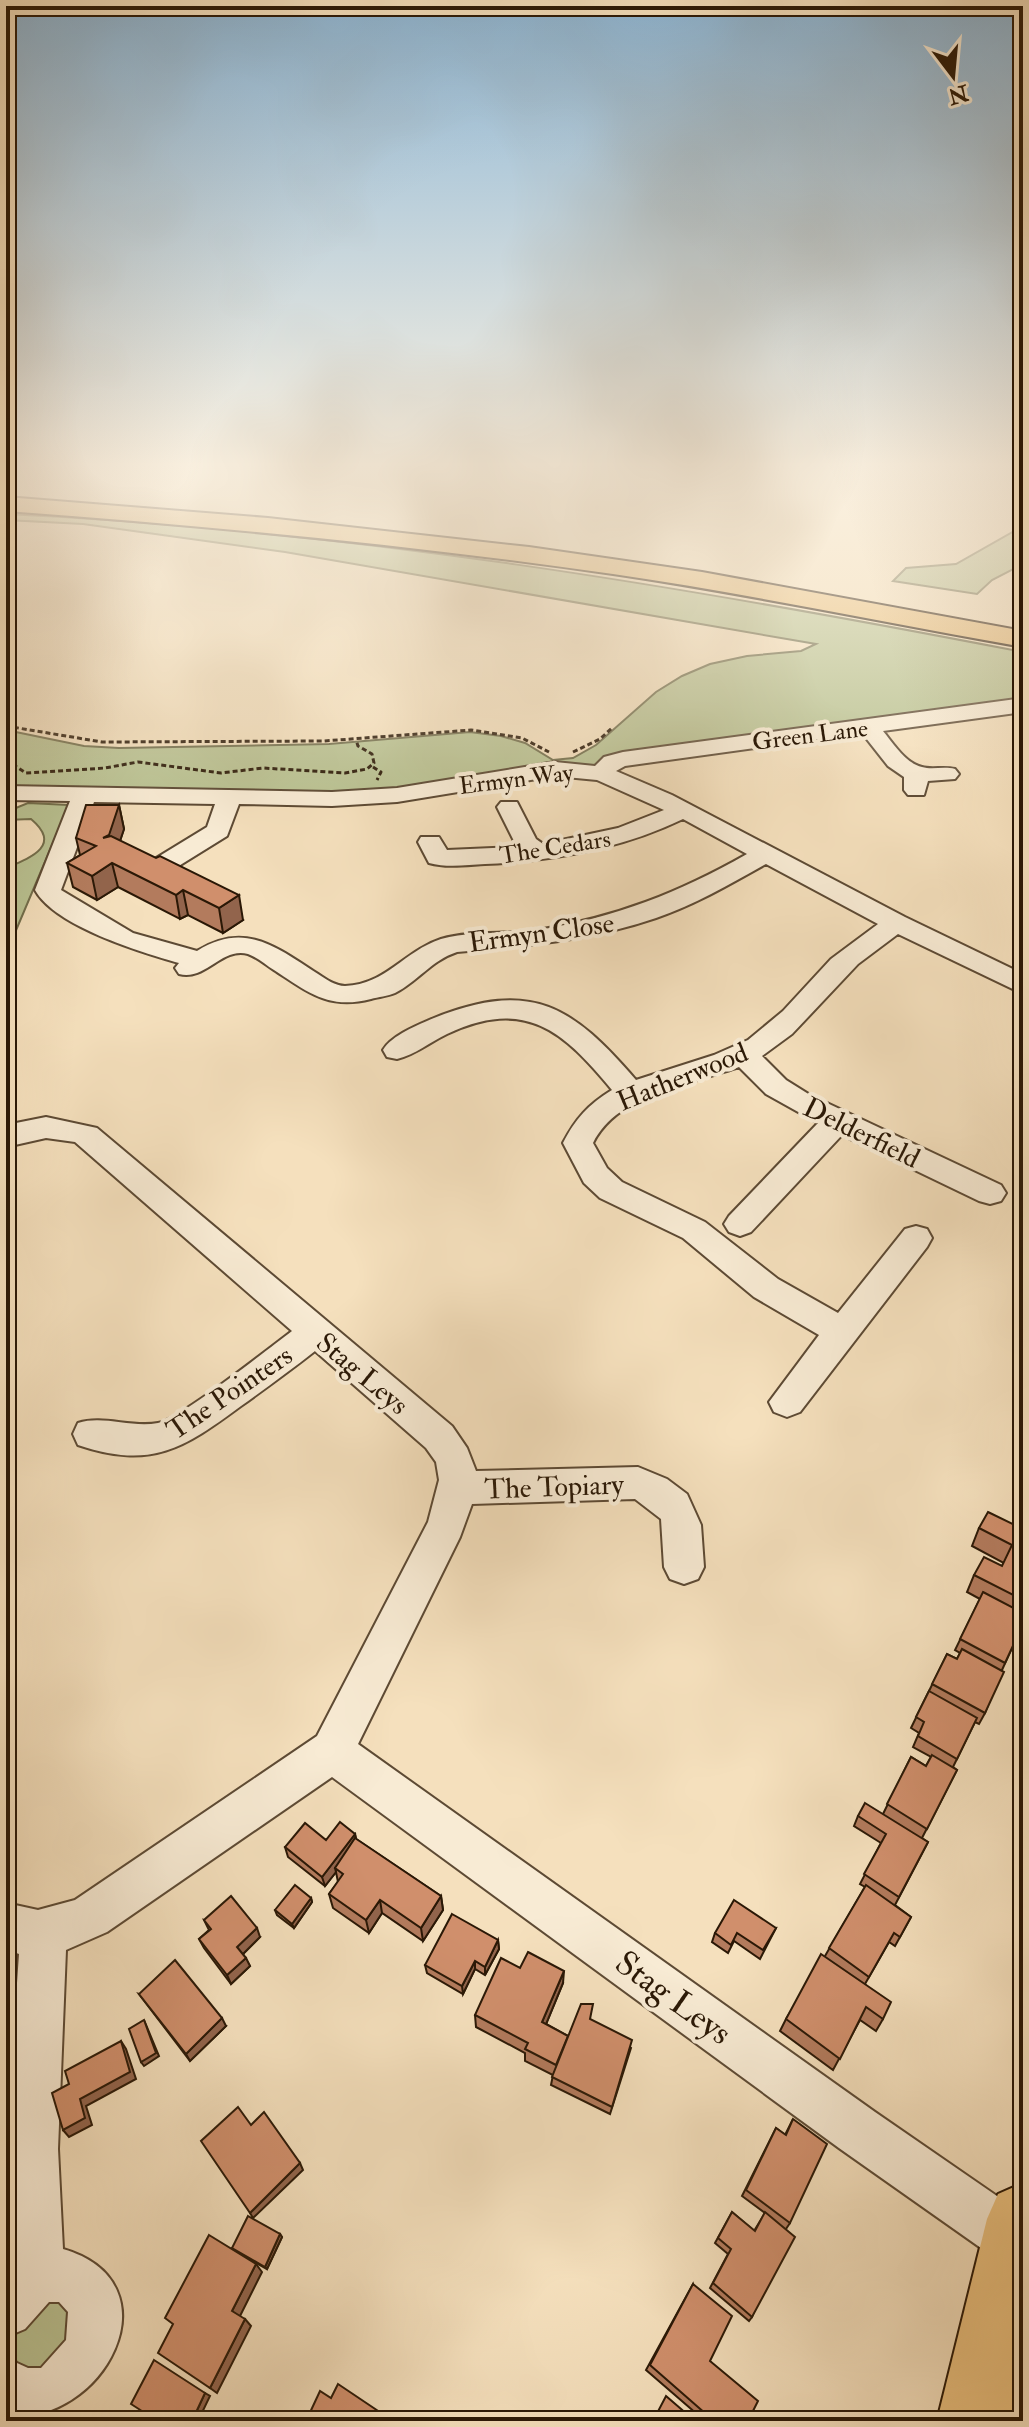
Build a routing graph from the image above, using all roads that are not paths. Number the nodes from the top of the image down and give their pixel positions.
1 (662, 574) edge
2 (766, 574) edge
3 (1023, 621) edge
4 (1023, 639) edge
5 (1023, 705) edge
6 (868, 727) junction
7 (601, 773) junction
8 (947, 774) dead end
9 (18, 793) edge
10 (84, 797) junction
11 (229, 799) junction
12 (6, 805) edge
13 (509, 807) dead end
14 (683, 810) junction
15 (430, 842) dead end
16 (536, 851) junction
17 (766, 854) junction
18 (188, 882) edge
19 (896, 923) junction
20 (1023, 985) edge
21 (397, 1050) dead end
22 (743, 1054) junction
23 (632, 1094) junction
24 (838, 1121) junction
25 (6, 1136) edge
26 (990, 1193) dead end
27 (740, 1224) dead end
28 (916, 1238) dead end
29 (842, 1332) junction
30 (315, 1333) junction
31 (787, 1402) dead end
32 (91, 1434) dead end
33 (459, 1488) junction
34 (684, 1567) dead end
35 (332, 1751) junction
36 (25, 1930) edge
37 (1020, 2230) edge
38 (22, 2295) edge
39 (6, 2386) edge
40 (976, 2421) edge

1 - 4 highway
2 - 3 highway
5 - 6 street, Green Lane
6 - 7 street, Green Lane
6 - 8 street
7 - 11 street, Ermyn Way
7 - 14 street, Ermyn Way
9 - 10 street, Ermyn Way
9 - 12 street
10 - 11 street, Ermyn Way
10 - 17 street, Ermyn Close
11 - 18 street
13 - 16 street
14 - 16 street, The Cedars
14 - 17 street, Ermyn Way
15 - 16 street, The Cedars
17 - 19 street, Ermyn Way
19 - 20 street, Ermyn Way
19 - 22 street, Hatherwood
21 - 23 street
22 - 23 street, Hatherwood
22 - 24 street, Delderfield
23 - 29 street, Hatherwood
24 - 26 street, Delderfield
24 - 27 street
25 - 30 street, Stag Leys
28 - 29 street
29 - 31 street
30 - 32 street, The Pointers
30 - 33 street, Stag Leys
33 - 34 street, The Topiary
33 - 35 street
35 - 36 street
35 - 37 street, Stag Leys
36 - 38 street
37 - 40 highway
38 - 39 street

